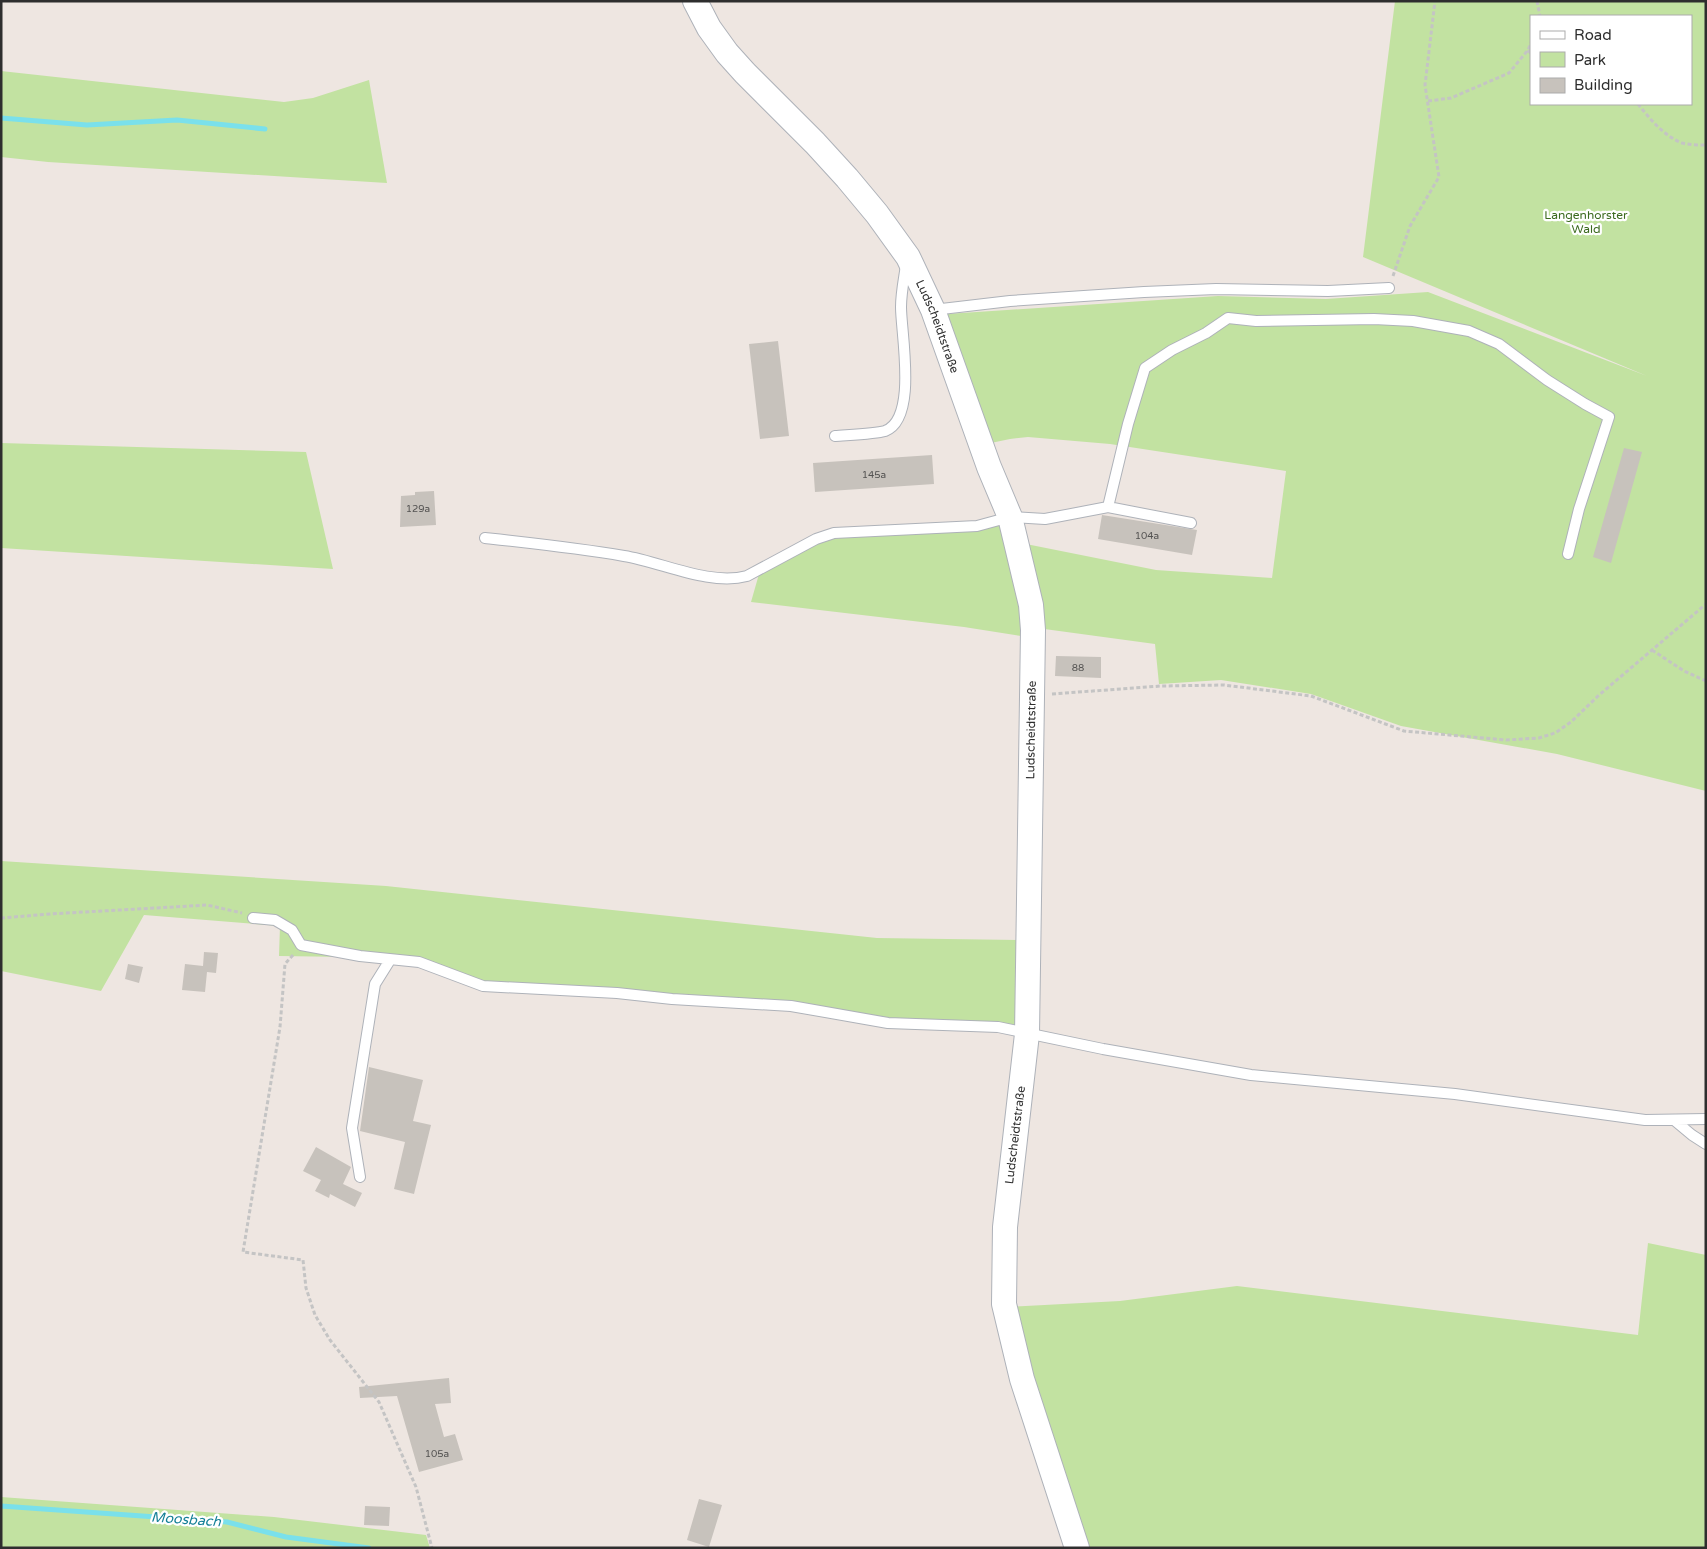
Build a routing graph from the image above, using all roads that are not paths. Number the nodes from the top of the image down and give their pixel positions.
1 (695, 1) edge
2 (908, 257) junction
3 (1389, 288) road end
4 (933, 310) junction
5 (835, 436) dead end
6 (1108, 507) junction
7 (1010, 518) junction
8 (1192, 523) dead end
9 (485, 538) dead end
10 (1568, 554) dead end
11 (253, 918) road end
12 (390, 960) junction
13 (1027, 1034) junction
14 (1706, 1119) edge
15 (1674, 1120) junction
16 (1706, 1144) edge
17 (360, 1177) dead end
18 (1077, 1548) edge

1 - 2 street, Ludscheidtstraße
2 - 4 street, Ludscheidtstraße
2 - 5 lane
3 - 4 lane
4 - 7 street, Ludscheidtstraße
6 - 7 lane
6 - 8 lane
6 - 10 lane
7 - 9 lane
7 - 13 street, Ludscheidtstraße
11 - 12 lane
12 - 13 lane
12 - 17 lane
13 - 15 lane
13 - 18 street, Ludscheidtstraße
14 - 15 lane
15 - 16 lane

